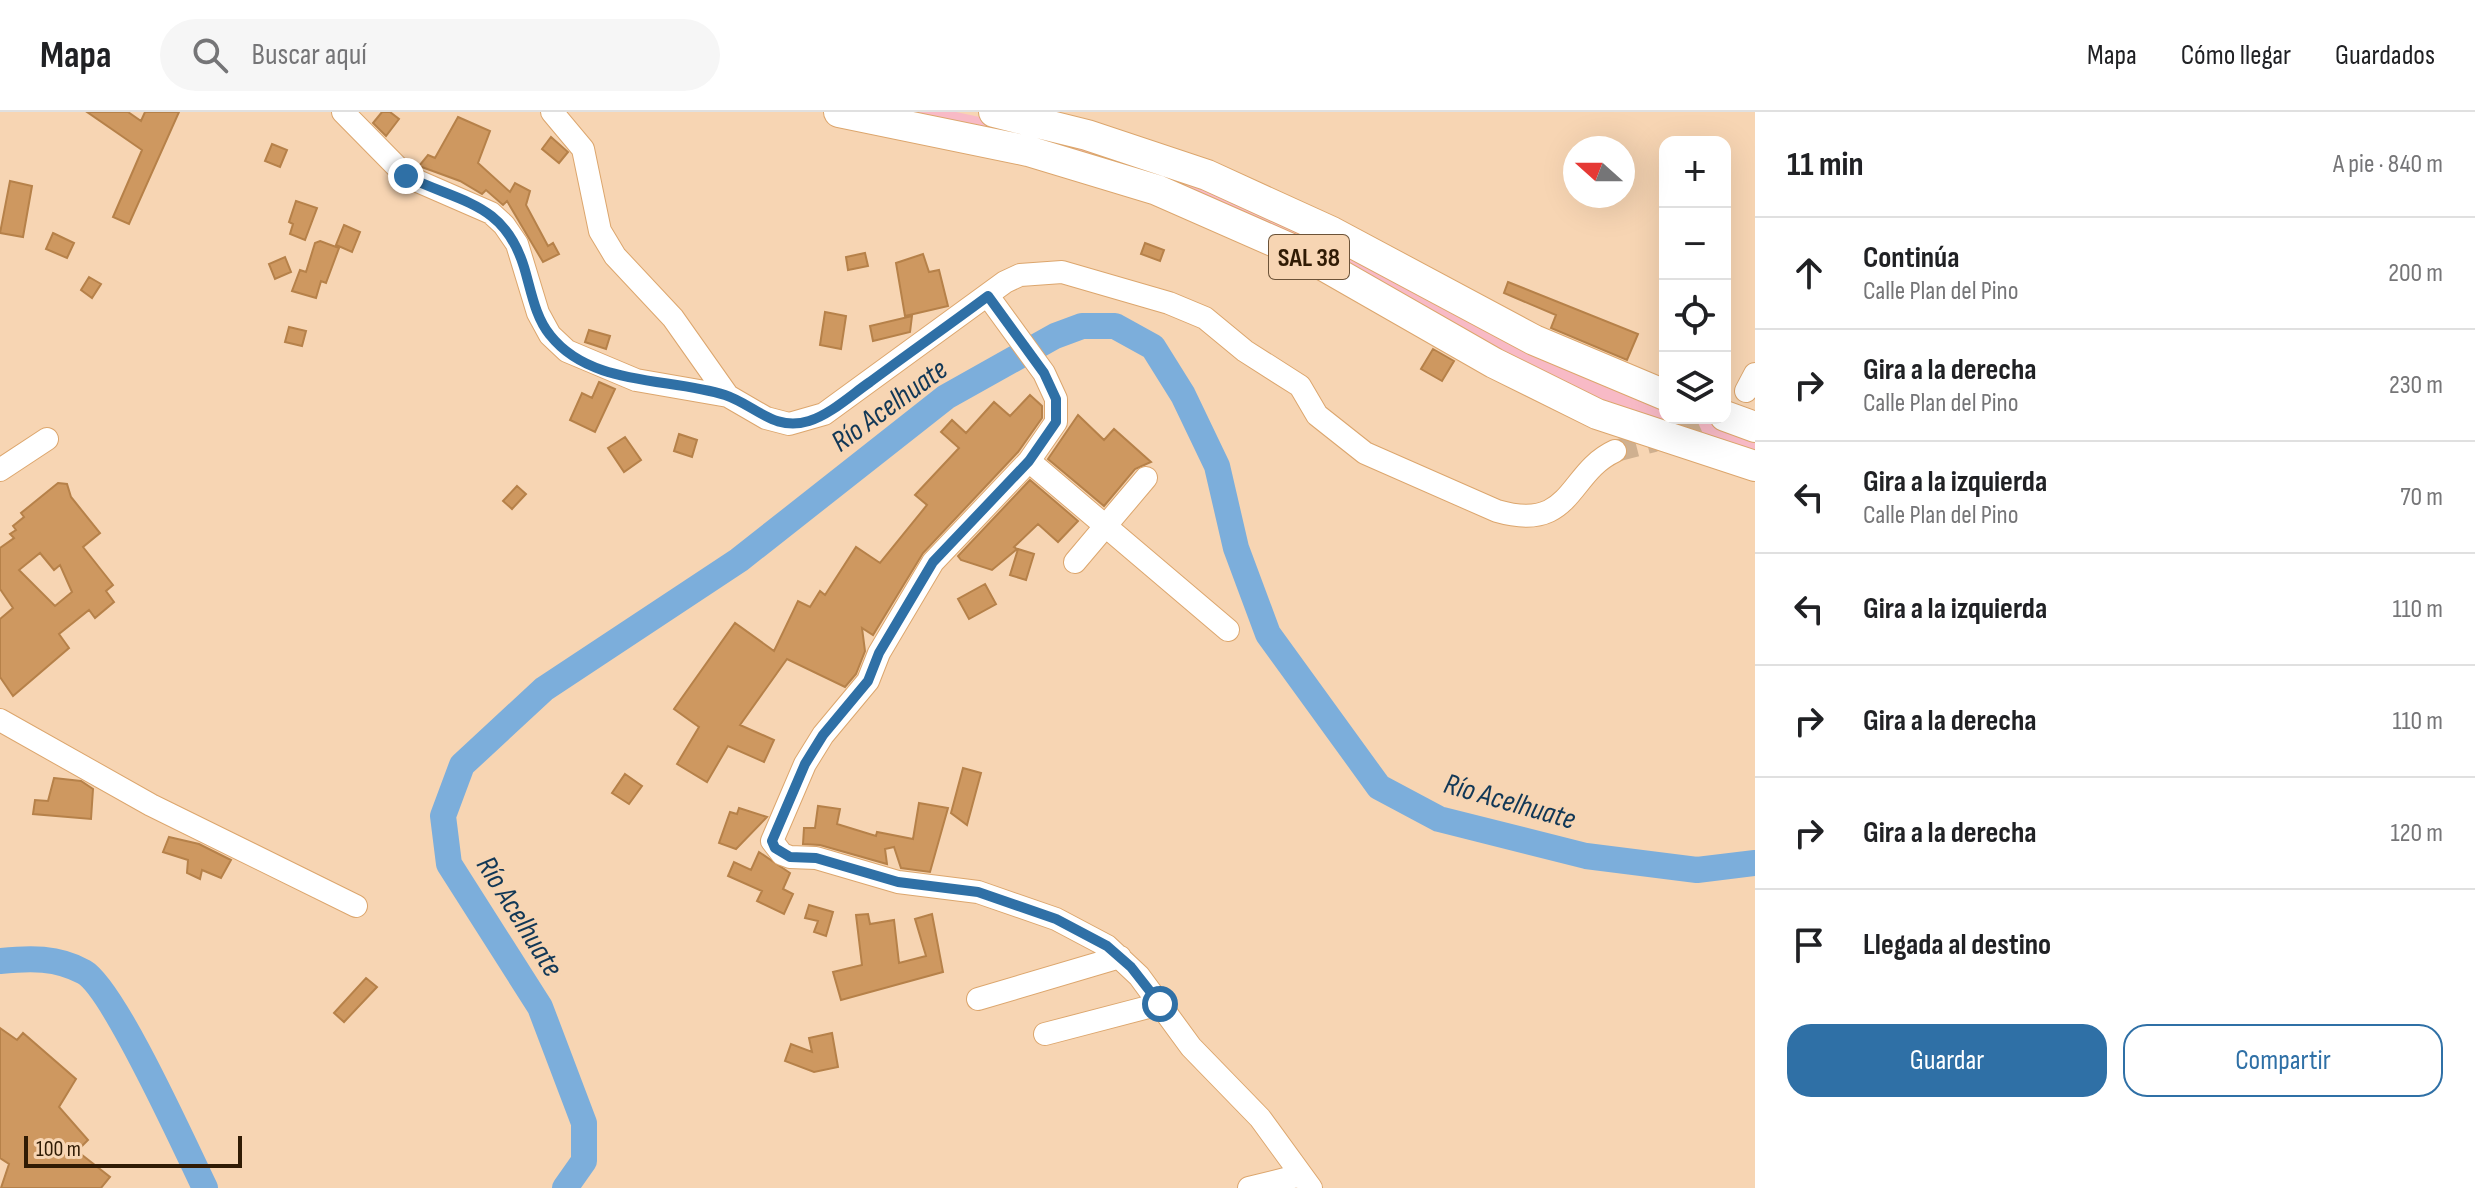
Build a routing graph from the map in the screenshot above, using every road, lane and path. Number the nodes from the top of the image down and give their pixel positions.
1 (343, 112) edge
2 (552, 112) edge
3 (839, 112) edge
4 (994, 112) edge
5 (875, 116) edge
6 (988, 296) junction
7 (1659, 392) edge
8 (728, 396) junction
9 (1731, 418) edge
10 (1755, 427) edge
11 (47, 439) dead end
12 (1615, 451) tunnel mouth
13 (1029, 461) junction
14 (1755, 466) edge
15 (0, 470) edge
16 (1146, 478) dead end
17 (1105, 526) junction
18 (1075, 562) dead end
19 (1228, 630) dead end
20 (0, 720) edge
21 (356, 906) dead end
22 (1120, 957) junction
23 (978, 999) dead end
24 (1160, 1004) junction
25 (1045, 1034) dead end
26 (1306, 1181) edge
27 (1249, 1188) edge

1 - 8 street
2 - 8 street
3 - 5 highway, SAL 38
4 - 7 highway, SAL 38
5 - 14 highway, SAL 38
6 - 8 street
6 - 12 street
6 - 13 street
9 - 10 highway
11 - 15 street
13 - 17 street
13 - 22 street
16 - 17 street
17 - 18 street
17 - 19 street
20 - 21 street
22 - 23 street
22 - 24 street
24 - 25 street
24 - 26 street
26 - 27 street

